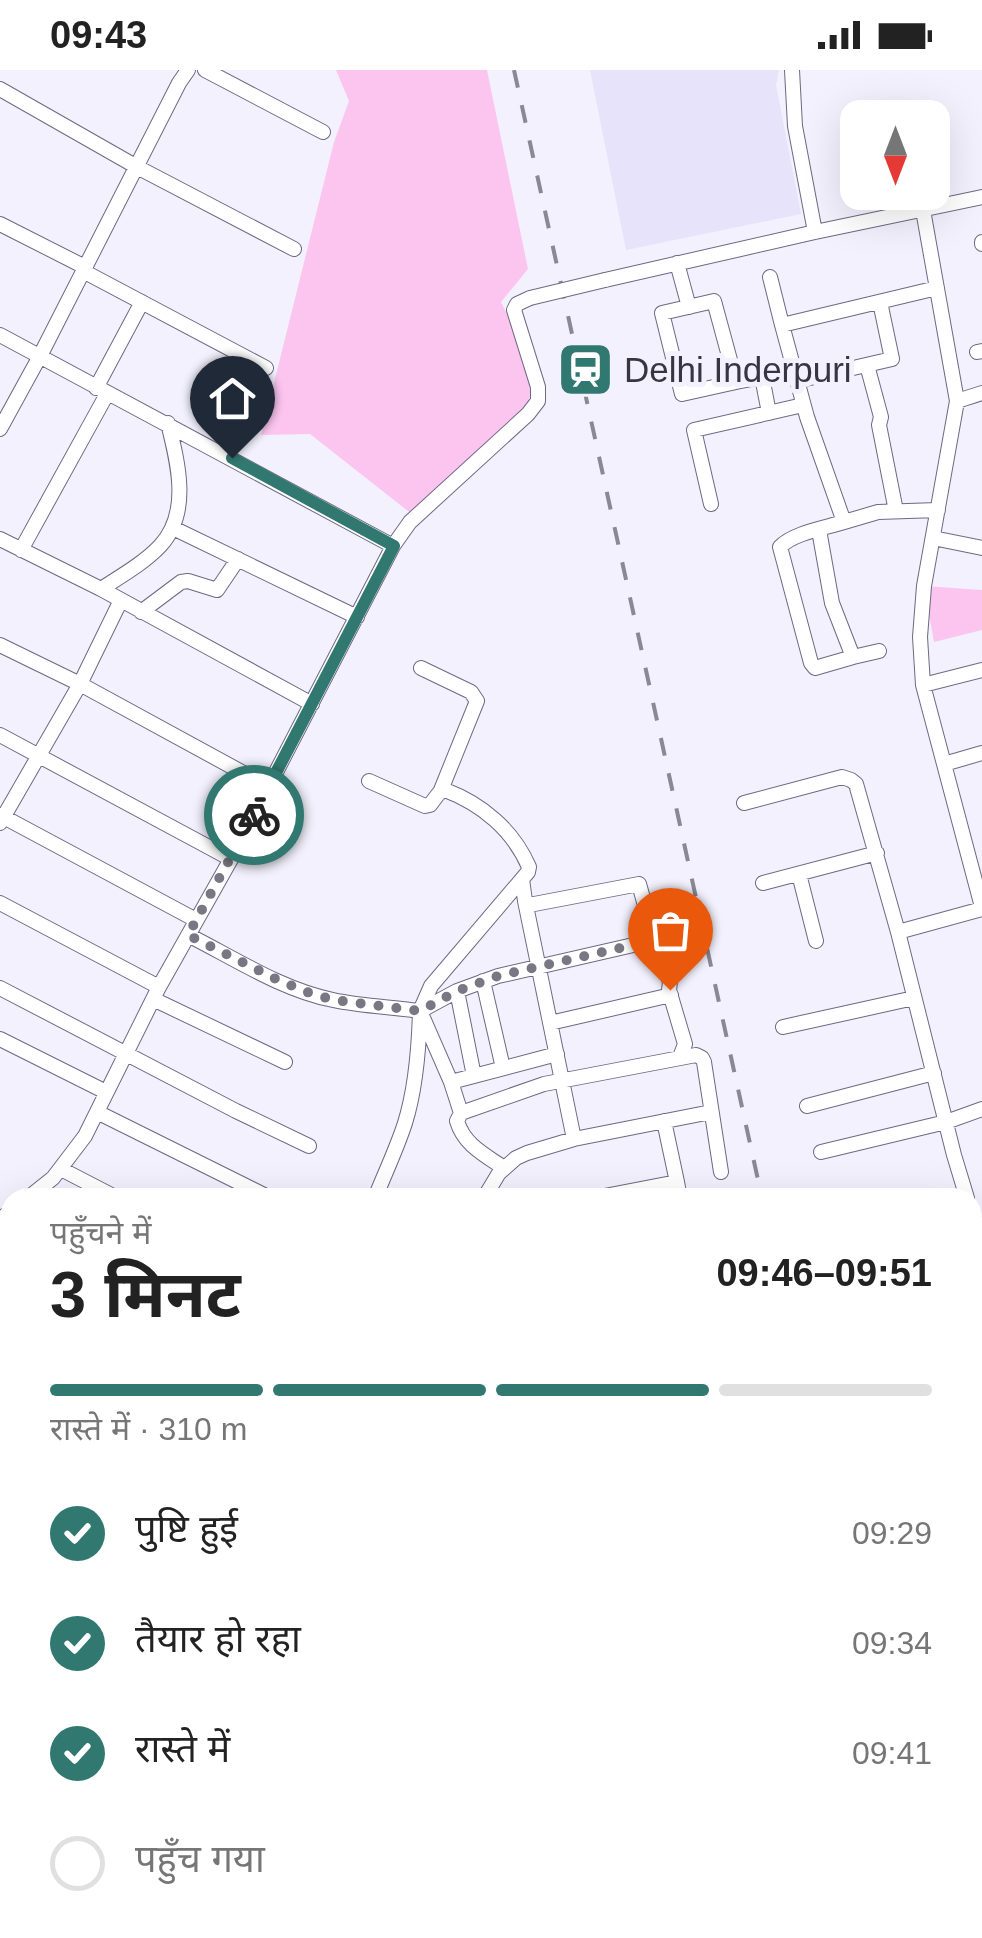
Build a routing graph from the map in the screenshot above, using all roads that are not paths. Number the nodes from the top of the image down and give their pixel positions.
1 (188, 70) edge
2 (205, 70) edge
3 (792, 70) edge
4 (0, 90) edge
5 (323, 132) dead end
6 (137, 167) junction
7 (982, 198) edge
8 (950, 205) edge
9 (923, 210) joint
10 (0, 224) edge
11 (815, 232) junction
12 (294, 250) dead end
13 (677, 264) junction
14 (84, 269) junction
15 (770, 278) dead end
16 (936, 288) junction
17 (142, 302) junction
18 (880, 302) junction
19 (689, 307) junction
20 (782, 325) junction
21 (0, 334) edge
22 (40, 356) junction
23 (867, 365) junction
24 (266, 368) dead end
25 (797, 381) junction
26 (736, 382) junction
27 (102, 391) junction
28 (982, 394) edge
29 (957, 401) junction
30 (804, 405) junction
31 (769, 413) junction
32 (168, 424) junction
33 (0, 429) edge
34 (711, 504) dead end
35 (896, 510) junction
36 (938, 510) junction
37 (844, 522) junction
38 (173, 528) junction
39 (818, 530) junction
40 (0, 538) edge
41 (932, 538) junction
42 (394, 546) junction
43 (982, 548) edge
44 (21, 550) junction
45 (238, 558) junction
46 (102, 589) junction
47 (122, 600) junction
48 (141, 612) junction
49 (357, 618) junction
50 (0, 645) edge
51 (879, 651) dead end
52 (853, 658) junction
53 (421, 668) dead end
54 (982, 670) edge
55 (80, 684) junction
56 (923, 684) junction
57 (312, 704) junction
58 (0, 735) edge
59 (982, 754) edge
60 (38, 755) junction
61 (944, 764) junction
62 (369, 781) dead end
63 (268, 787) junction
64 (441, 790) junction
65 (744, 803) dead end
66 (1, 818) edge
67 (876, 853) junction
68 (231, 859) junction
69 (799, 874) junction
70 (522, 878) junction
71 (763, 884) dead end
72 (525, 901) junction
73 (0, 903) edge
74 (982, 908) edge
75 (196, 920) junction
76 (898, 932) junction
77 (188, 935) junction
78 (655, 940) junction
79 (816, 941) dead end
80 (537, 967) junction
81 (484, 982) junction
82 (0, 988) edge
83 (457, 991) junction
84 (156, 993) junction
85 (671, 995) junction
86 (914, 998) junction
87 (420, 1011) junction
88 (550, 1023) junction
89 (783, 1027) dead end
90 (0, 1039) edge
91 (126, 1054) junction
92 (557, 1054) junction
93 (680, 1057) junction
94 (286, 1062) dead end
95 (503, 1068) junction
96 (934, 1074) junction
97 (474, 1076) junction
98 (563, 1080) junction
99 (450, 1082) junction
100 (106, 1092) junction
101 (807, 1106) dead end
102 (982, 1109) edge
103 (97, 1112) junction
104 (711, 1112) junction
105 (461, 1113) junction
106 (664, 1121) junction
107 (946, 1122) junction
108 (574, 1139) junction
109 (309, 1146) dead end
110 (821, 1152) dead end
111 (504, 1168) junction
112 (60, 1169) junction
113 (721, 1172) dead end
114 (41, 1188) edge
115 (97, 1188) edge
116 (250, 1188) edge
117 (379, 1188) edge
118 (489, 1188) edge
119 (678, 1188) edge
120 (964, 1188) edge

1 - 6 street
2 - 5 street
3 - 11 street
4 - 6 street
6 - 12 street
6 - 14 street
7 - 8 street
9 - 11 street
9 - 16 street
10 - 14 street
11 - 13 street
13 - 19 street
13 - 42 street, bridge
14 - 17 street
14 - 22 street
15 - 20 street
16 - 18 street
16 - 29 street
17 - 24 street
17 - 27 street
18 - 20 street
18 - 23 street
19 - 26 street
19 - 26 street
20 - 25 street
21 - 22 street
22 - 27 street
22 - 33 street
23 - 25 street
23 - 35 street
25 - 30 street
26 - 31 street
27 - 32 street
27 - 44 street
28 - 29 street
29 - 36 street
30 - 31 street
30 - 37 street
31 - 34 street
32 - 38 street
32 - 42 street
35 - 36 street
35 - 37 street
36 - 41 street
37 - 39 street
38 - 45 street
38 - 46 street
39 - 52 street
39 - 52 street
40 - 44 street
41 - 43 street
41 - 56 street
42 - 49 street
44 - 46 street
45 - 48 street
45 - 49 street
46 - 47 street
47 - 48 street
47 - 55 street
48 - 57 street
49 - 57 street
50 - 55 street
51 - 52 street
53 - 64 street
54 - 56 street
55 - 60 street
55 - 63 street
56 - 61 street
57 - 63 street
58 - 60 street
59 - 61 street
60 - 66 street
60 - 68 street
61 - 74 street
62 - 64 street
63 - 68 street
64 - 70 street
65 - 67 street
66 - 75 street
67 - 69 street
67 - 76 street
68 - 75 street
69 - 71 street
69 - 79 street
70 - 72 street
70 - 87 street
72 - 78 street
72 - 80 street
73 - 84 street
74 - 76 street
75 - 77 street
76 - 86 street
77 - 84 street
77 - 87 street
78 - 80 street
78 - 85 street
80 - 81 street
80 - 88 street
81 - 83 street
81 - 95 street
82 - 91 street
83 - 87 street
83 - 97 street
84 - 91 street
84 - 94 street
85 - 88 street
85 - 93 street
86 - 89 street
86 - 96 street
87 - 99 street
87 - 117 street
88 - 92 street
90 - 100 street
91 - 100 street
91 - 109 street
92 - 95 street
92 - 98 street
93 - 98 street
93 - 104 street
95 - 97 street
96 - 101 street
96 - 107 street
97 - 99 street
98 - 105 street
98 - 108 street
99 - 105 street
100 - 103 street
102 - 107 street
103 - 112 street
103 - 116 street
104 - 106 street
104 - 113 street
105 - 111 street
106 - 108 street
106 - 119 street
107 - 110 street
107 - 120 street
108 - 111 street
111 - 118 street
112 - 114 street
112 - 115 street

